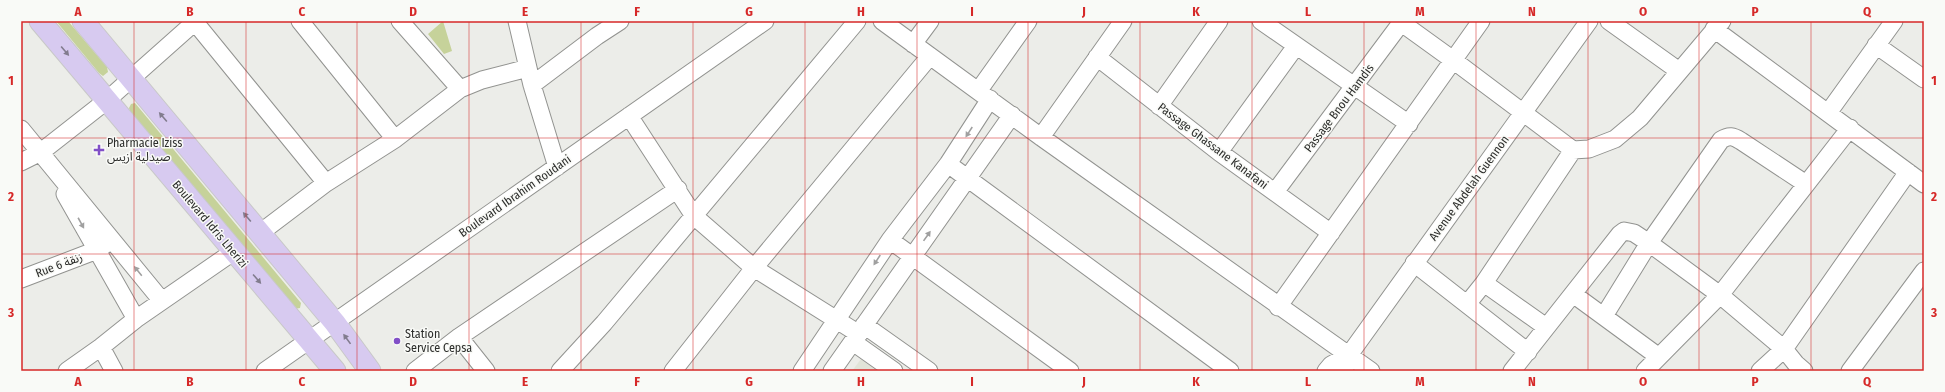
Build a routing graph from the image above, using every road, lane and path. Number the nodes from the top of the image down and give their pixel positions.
1 (40, 21) edge
2 (83, 21) edge
3 (195, 21) edge
4 (300, 21) edge
5 (400, 21) edge
6 (517, 21) edge
7 (620, 21) edge
8 (765, 21) edge
9 (857, 21) edge
10 (882, 21) edge
11 (930, 21) edge
12 (1028, 21) edge
13 (1123, 21) edge
14 (1219, 21) edge
15 (1261, 21) edge
16 (1481, 21) edge
17 (1589, 21) edge
18 (1609, 21) edge
19 (1894, 21) edge
20 (1400, 22) edge
21 (1718, 25) edge
22 (595, 29) edge
23 (914, 44) junction
24 (1876, 45) junction
25 (1296, 46) junction
26 (930, 56) junction
27 (1096, 57) junction
28 (1453, 60) junction
29 (528, 68) junction
30 (1679, 71) junction
31 (131, 79) junction
32 (1924, 79) edge
33 (532, 85) junction
34 (1355, 86) junction
35 (460, 89) junction
36 (984, 94) junction
37 (106, 101) junction
38 (1159, 106) junction
39 (1523, 112) junction
40 (1828, 113) junction
41 (1012, 115) junction
42 (629, 116) junction
43 (1409, 124) junction
44 (1850, 128) junction
45 (21, 129) edge
46 (1041, 137) junction
47 (395, 138) junction
48 (1573, 150) junction
49 (41, 152) junction
50 (1219, 152) junction
51 (21, 162) edge
52 (948, 164) junction
53 (556, 167) junction
54 (1908, 172) junction
55 (968, 179) junction
56 (326, 183) junction
57 (1806, 184) junction
58 (1924, 184) edge
59 (678, 189) junction
60 (1275, 192) junction
61 (694, 216) junction
62 (260, 233) junction
63 (1331, 233) junction
64 (112, 240) junction
65 (890, 240) junction
66 (1649, 243) junction
67 (97, 250) junction
68 (234, 252) junction
69 (914, 256) junction
70 (1414, 263) junction
71 (754, 268) junction
72 (1924, 271) edge
73 (21, 279) edge
74 (1484, 283) junction
75 (1573, 294) junction
76 (1720, 295) junction
77 (162, 301) junction
78 (1468, 303) junction
79 (1278, 307) junction
80 (1604, 316) junction
81 (136, 319) junction
82 (837, 320) junction
83 (335, 322) junction
84 (1546, 328) junction
85 (859, 334) junction
86 (459, 337) junction
87 (309, 340) junction
88 (101, 347) junction
89 (1784, 349) junction
90 (1528, 352) junction
91 (1349, 355) junction
92 (1659, 357) junction
93 (67, 371) edge
94 (114, 371) edge
95 (265, 371) edge
96 (335, 371) edge
97 (370, 371) edge
98 (415, 371) edge
99 (486, 371) edge
100 (560, 371) edge
101 (673, 371) edge
102 (802, 371) edge
103 (832, 371) edge
104 (894, 371) edge
105 (929, 371) edge
106 (1070, 371) edge
107 (1230, 371) edge
108 (1326, 371) edge
109 (1344, 371) edge
110 (1371, 371) edge
111 (1512, 371) edge
112 (1644, 371) edge
113 (1760, 371) edge
114 (1804, 371) edge
115 (1850, 371) edge

1 -> 37 main road, Boulevard Idris Lherizi
2 - 31 main road
3 - 31 street
3 - 56 street
4 - 47 street
5 - 35 street
6 - 29 street
7 - 22 street
8 - 42 street, Boulevard Ibrahim Roudani
9 - 61 street
10 - 23 street
11 - 23 street
12 - 36 street
13 - 27 street
14 - 38 street
15 - 25 street
16 - 28 street
17 - 39 street, Avenue Abdelah Guennon
18 - 30 street
19 - 24 street
20 - 28 street
20 - 34 street, Passage Bnou Hamdis
21 - 30 street
21 - 40 street
22 - 33 street
23 - 26 street
24 - 32 street
24 - 40 street
25 - 34 street
25 - 50 street
26 - 36 street
26 - 71 street
27 - 38 street, Passage Ghassane Kanafani
27 - 46 street
28 - 39 street
28 - 43 street
29 - 33 street
29 - 35 street
30 - 48 street
31 - 37 street
62 -> 31 main road
33 - 53 street
34 - 43 street
34 - 60 street, Passage Bnou Hamdis
35 - 47 street
36 - 41 street
36 -> 52 street
37 - 49 street
37 - 68 main road, Boulevard Idris Lherizi
38 - 50 street, Passage Ghassane Kanafani
39 - 48 street
39 - 70 street, Avenue Abdelah Guennon
40 - 44 street
41 - 46 street
41 - 55 street
42 - 53 street, Boulevard Ibrahim Roudani
42 - 59 street
43 - 63 street
44 - 54 street
44 - 57 street
45 - 49 street
46 - 79 street
47 - 56 street
48 - 74 street
49 - 51 street
49 - 64 street
49 -> 67 street
50 - 60 street, Passage Ghassane Kanafani
52 - 55 street
52 - 65 street
53 - 83 street, Boulevard Ibrahim Roudani
54 - 58 street
54 - 89 street
69 -> 55 street
55 - 107 street
56 - 62 street
57 - 66 street
57 - 76 street
59 - 61 street
59 - 86 street
60 - 63 street, Passage Ghassane Kanafani
61 - 71 street
61 - 100 street
62 - 83 main road
63 - 79 street
64 - 67 street, Rue 6 زنقة
77 -> 64 street
65 - 69 street
65 -> 82 street
66 - 75 street
66 - 76 street
66 - 80 street
67 - 73 street, Rue 6 زنقة
67 - 81 street
68 - 77 street
68 -> 87 main road, Boulevard Idris Lherizi
69 - 85 street
69 - 106 street
70 - 78 street
70 - 91 street, Avenue Abdelah Guennon
71 - 82 street
71 - 101 street
72 - 115 street
74 - 78 street
74 - 84 street
75 - 80 street
75 - 84 street
76 - 89 street
76 - 92 street
77 - 81 street
78 - 90 street
79 - 91 street
80 - 92 street
81 - 88 street
82 - 85 street
82 - 102 street
83 - 87 street, Boulevard Ibrahim Roudani
97 -> 83 main road
84 - 90 street
85 - 103 street
85 - 104 street
85 - 105 street
86 - 98 street
86 - 99 street
87 - 95 street, Boulevard Ibrahim Roudani
87 - 96 main road, Boulevard Idris Lherizi
88 - 93 street
88 - 94 street
89 - 113 street
89 - 114 street
90 - 111 street
91 - 108 street, Avenue Abdelah Guennon
91 - 109 street, Avenue Abdelah Guennon
91 - 110 street
92 - 112 street

